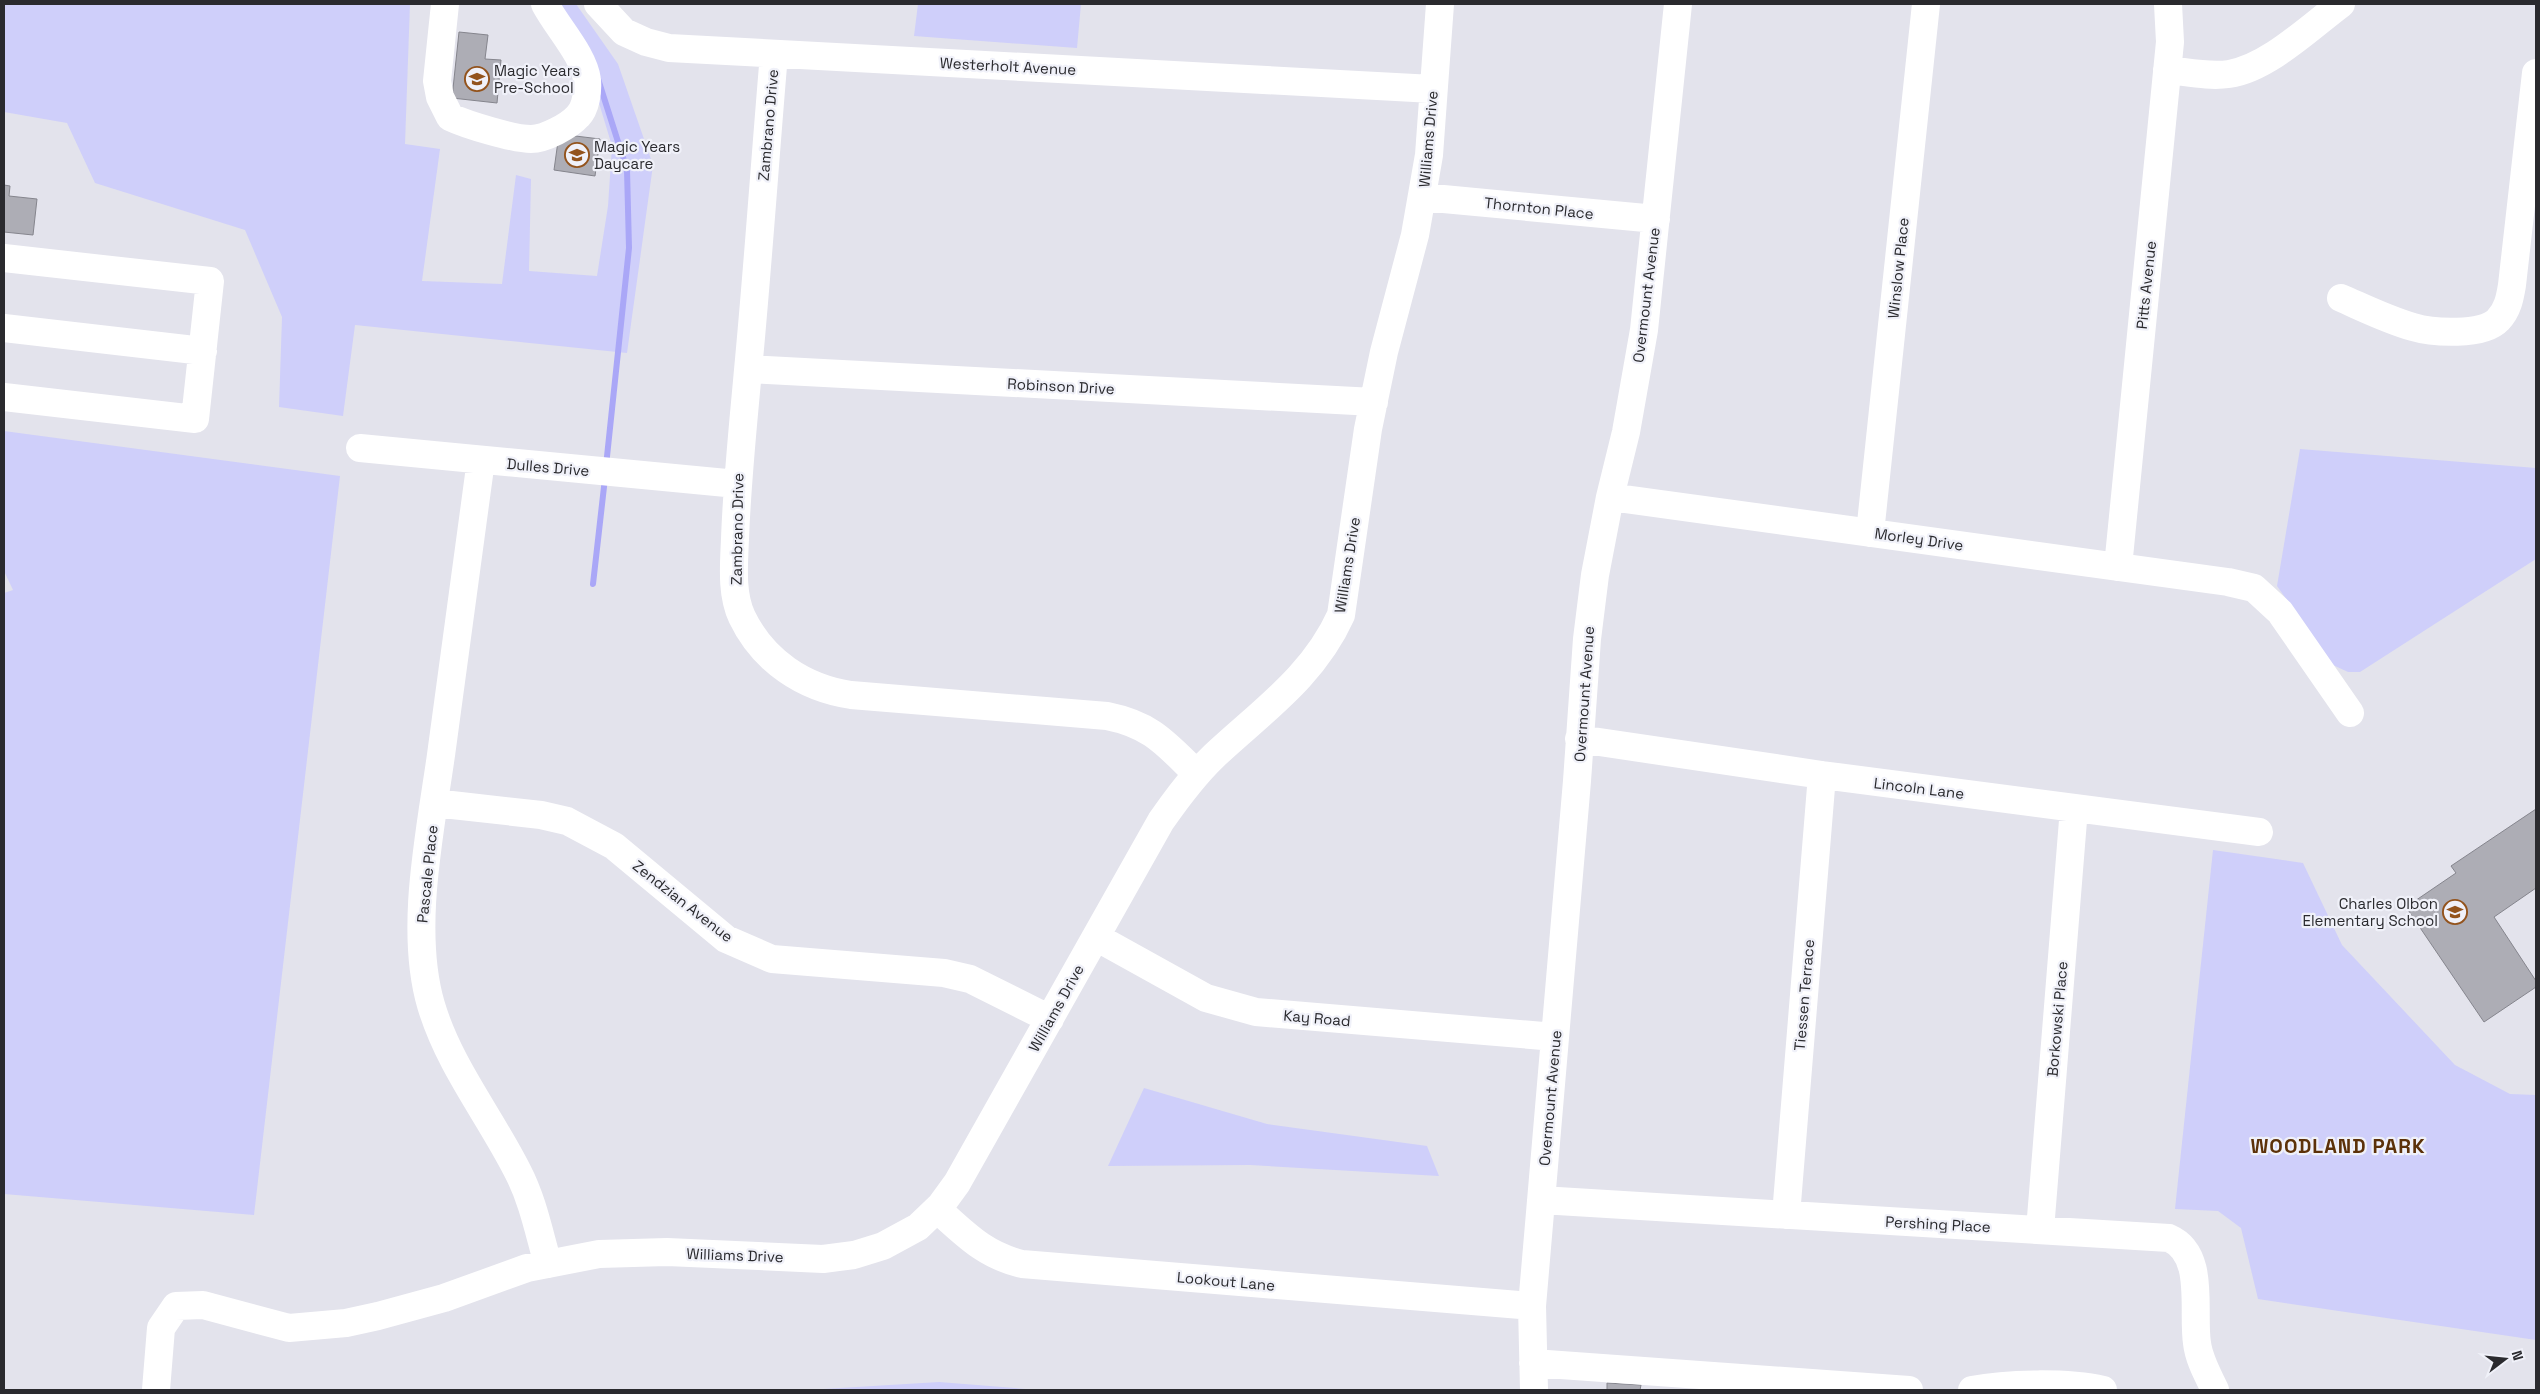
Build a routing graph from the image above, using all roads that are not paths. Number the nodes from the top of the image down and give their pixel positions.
1 (445, 4) edge
2 (545, 4) edge
3 (598, 4) edge
4 (1440, 4) edge
5 (1678, 4) edge
6 (1926, 4) edge
7 (2168, 4) edge
8 (2341, 4) edge
9 (774, 54) junction
10 (2167, 70) junction
11 (2536, 73) edge
12 (1433, 89) junction
13 (1422, 197) junction
14 (1656, 219) junction
15 (4, 258) edge
16 (2341, 298) dead end
17 (4, 328) edge
18 (203, 351) junction
19 (748, 369) junction
20 (4, 397) edge
21 (1374, 402) junction
22 (360, 448) dead end
23 (481, 460) junction
24 (737, 484) junction
25 (1610, 497) junction
26 (1870, 532) junction
27 (2118, 566) junction
28 (2350, 713) dead end
29 (1580, 739) junction
30 (1197, 774) junction
31 (1822, 775) junction
32 (434, 803) junction
33 (2074, 808) junction
34 (2259, 832) dead end
35 (1096, 937) junction
36 (1050, 1019) junction
37 (1555, 1037) junction
38 (1541, 1200) junction
39 (937, 1209) junction
40 (1786, 1215) junction
41 (2040, 1230) junction
42 (548, 1264) junction
43 (1532, 1306) junction
44 (1533, 1363) junction
45 (2008, 1388) edge
46 (156, 1390) edge
47 (1534, 1390) edge
48 (1909, 1390) edge
49 (1972, 1390) edge
50 (2103, 1390) edge
51 (2215, 1390) edge

1 - 2 street
3 - 9 street, Westerholt Avenue
4 - 12 street, Williams Drive
5 - 14 street, Overmount Avenue
6 - 26 street, Winslow Place
7 - 10 street, Pitts Avenue
8 - 10 street
9 - 12 street, Westerholt Avenue
9 - 19 street, Zambrano Drive
10 - 27 street, Pitts Avenue
11 - 16 street
12 - 13 street, Williams Drive
13 - 14 street, Thornton Place
13 - 21 street, Williams Drive
14 - 25 street, Overmount Avenue
15 - 18 street
17 - 18 street
18 - 20 street
19 - 21 street, Robinson Drive
19 - 24 street, Zambrano Drive
21 - 30 street, Williams Drive
22 - 23 street, Dulles Drive
23 - 24 street, Dulles Drive
23 - 32 street, Pascale Place
24 - 30 street, Zambrano Drive
25 - 26 street, Morley Drive
25 - 29 street, Overmount Avenue
26 - 27 street, Morley Drive
27 - 28 street, Morley Drive
29 - 31 street, Lincoln Lane
29 - 37 street, Overmount Avenue
30 - 35 street, Williams Drive
31 - 33 street, Lincoln Lane
31 - 40 street, Tiessen Terrace
32 - 36 street, Zendzian Avenue
32 - 42 street, Pascale Place
33 - 34 street, Lincoln Lane
33 - 41 street, Borkowski Place
35 - 36 street, Williams Drive
35 - 37 street, Kay Road
36 - 39 street, Williams Drive
37 - 38 street, Overmount Avenue
38 - 40 street, Pershing Place
38 - 43 street, Overmount Avenue
39 - 42 street, Williams Drive
39 - 43 street, Lookout Lane
40 - 41 street, Pershing Place
41 - 51 street, Pershing Place
42 - 46 street, Williams Drive
43 - 44 street, Overmount Avenue
44 - 47 street, Overmount Avenue
44 - 48 street
45 - 49 street
45 - 50 street

